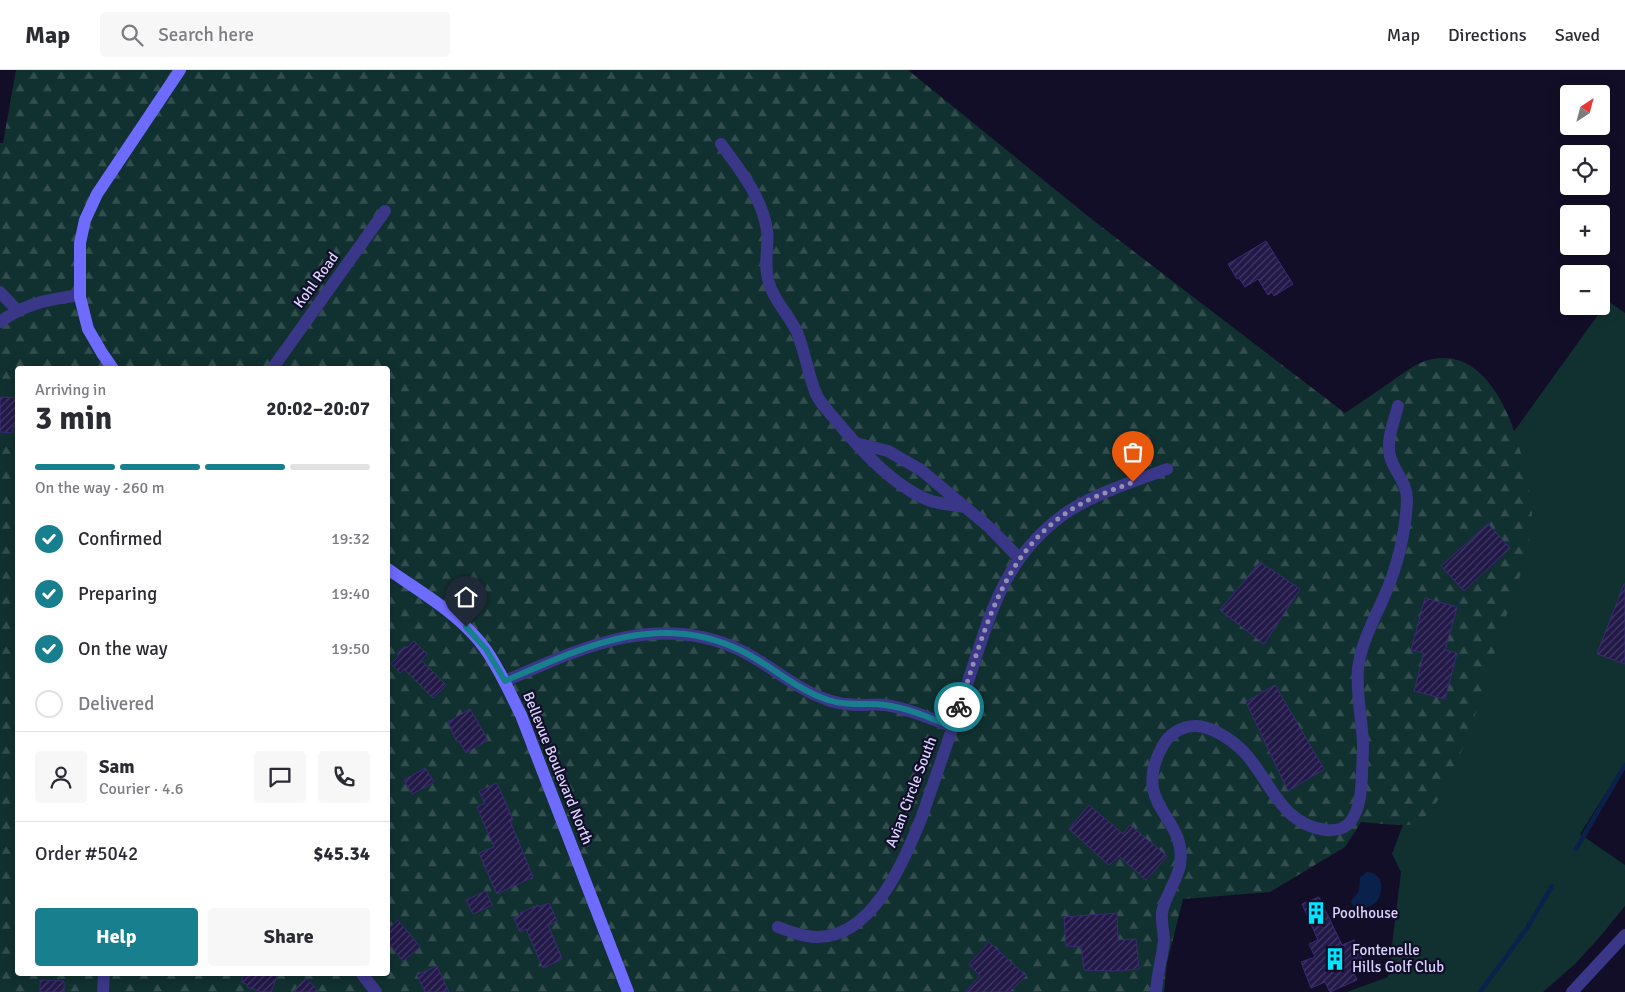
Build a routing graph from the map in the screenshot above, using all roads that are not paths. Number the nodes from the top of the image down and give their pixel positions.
1 (180, 70) edge
2 (721, 144) dead end
3 (386, 211) dead end
4 (0, 292) edge
5 (80, 295) junction
6 (17, 310) junction
7 (0, 322) edge
8 (111, 366) edge
9 (274, 366) edge
10 (1398, 406) dead end
11 (855, 443) junction
12 (1167, 470) dead end
13 (965, 507) junction
14 (1019, 558) junction
15 (390, 570) edge
16 (505, 681) junction
17 (953, 727) junction
18 (778, 927) dead end
19 (1625, 936) edge
20 (104, 976) edge
21 (364, 976) edge
22 (103, 992) edge
23 (376, 992) edge
24 (628, 992) edge
25 (1156, 992) edge
26 (1572, 992) edge

1 - 5 main road
2 - 11 street
3 - 9 street, Kohl Road
4 - 6 street
5 - 6 street
5 - 8 main road
6 - 7 street
10 - 25 street
11 - 13 street
11 - 13 street
12 - 14 street, Avian Circle South
13 - 14 street
14 - 17 street, Avian Circle South
15 - 16 main road, Bellevue Boulevard North
16 - 17 street
16 - 24 main road, Bellevue Boulevard North
17 - 18 street, Avian Circle South
19 - 26 street
20 - 22 street
21 - 23 street

